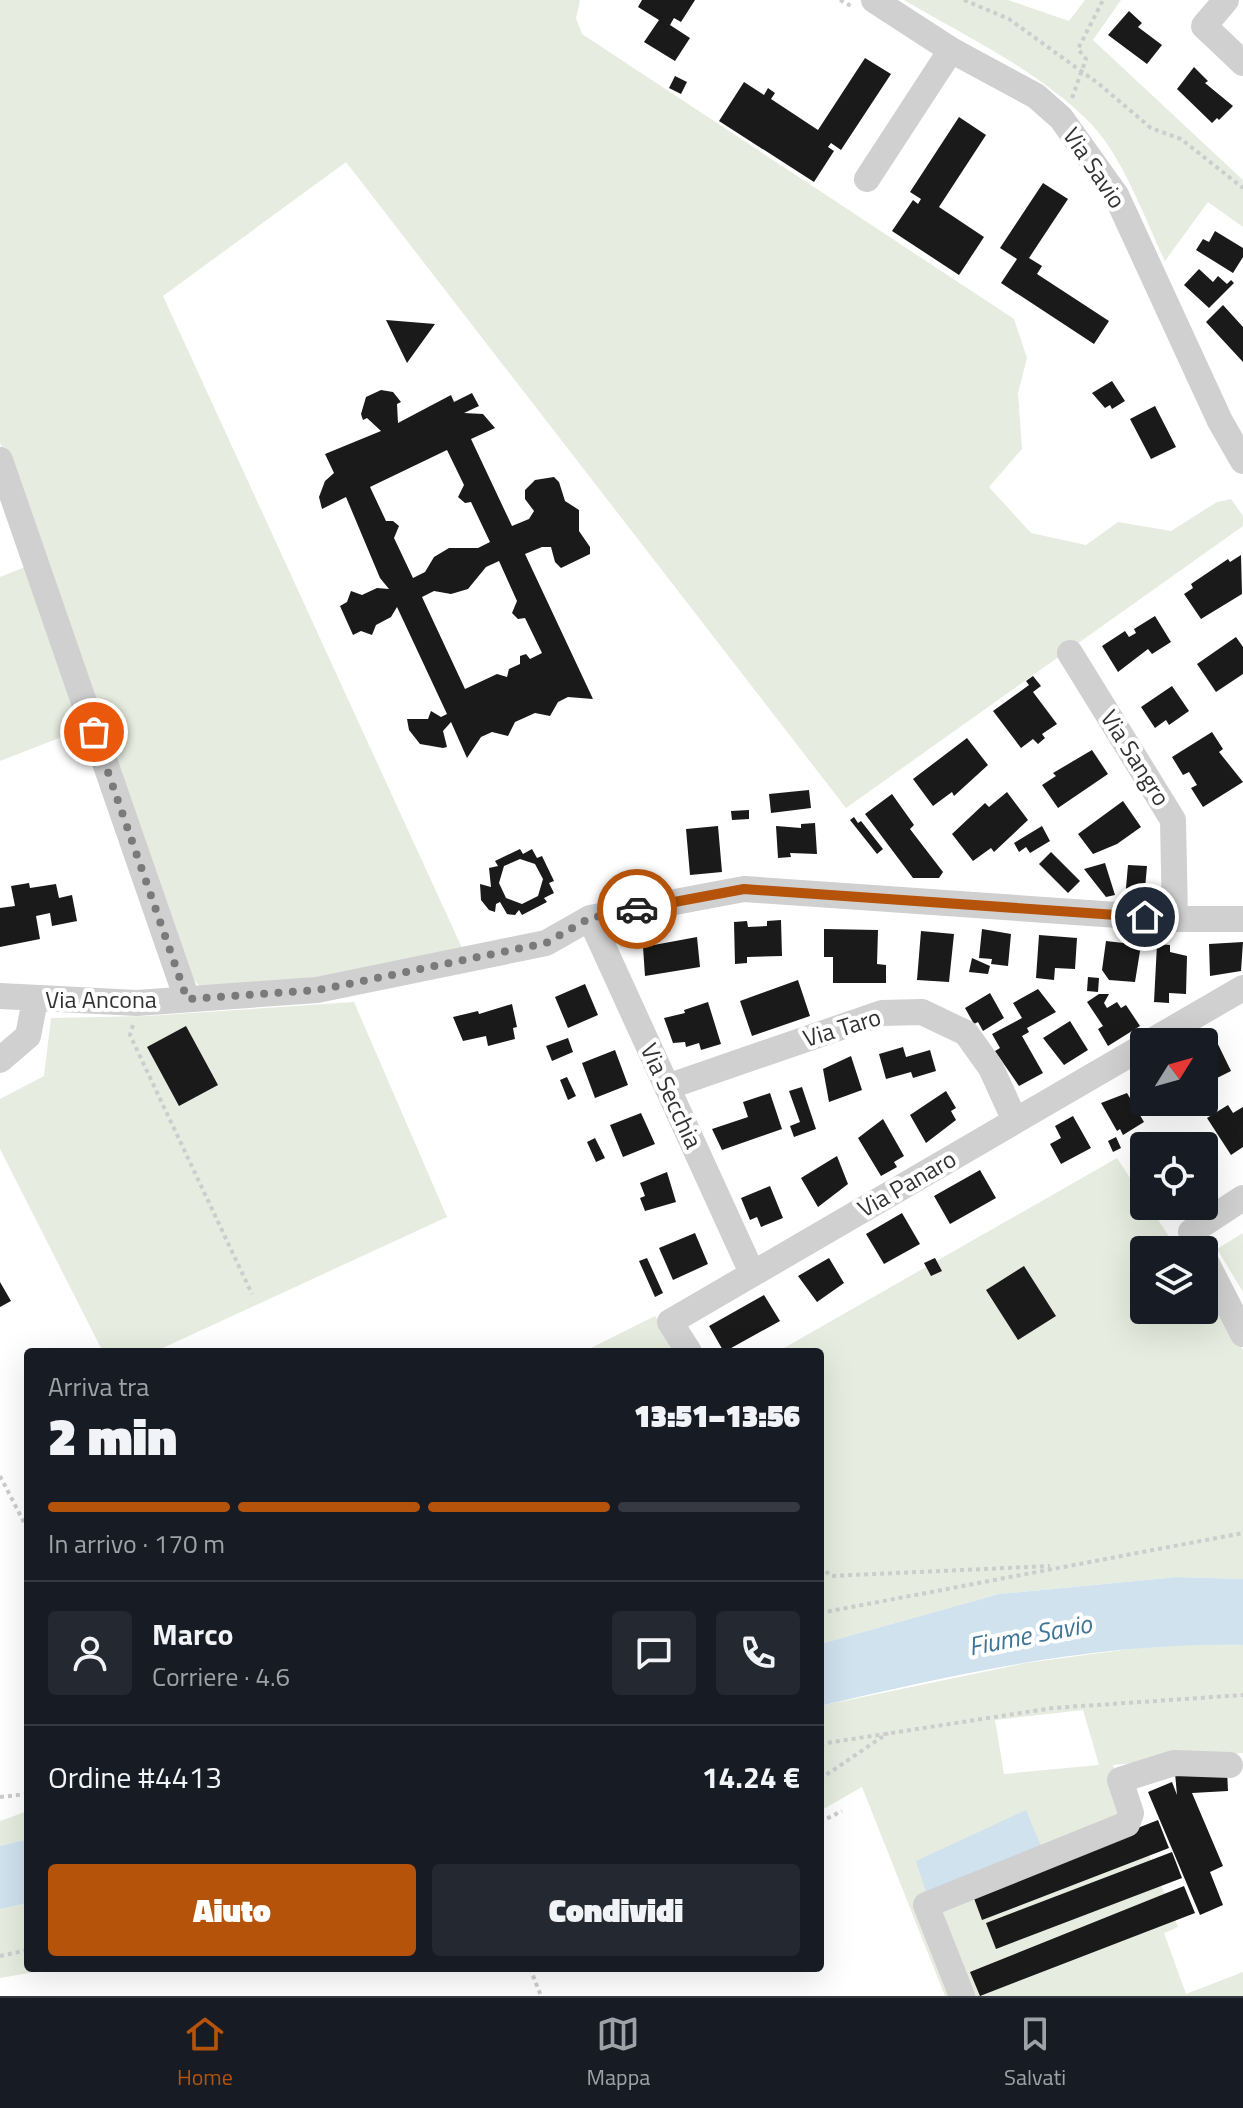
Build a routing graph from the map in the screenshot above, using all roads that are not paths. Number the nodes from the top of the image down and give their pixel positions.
1 (1226, 0) edge
2 (864, 4) edge
3 (951, 50) junction
4 (1243, 63) edge
5 (867, 179) dead end
6 (0, 460) edge
7 (1243, 461) edge
8 (1070, 653) dead end
9 (590, 918) junction
10 (1175, 919) junction
11 (1243, 919) edge
12 (1243, 988) edge
13 (0, 996) edge
14 (187, 999) junction
15 (35, 1000) junction
16 (1174, 1028) edge
17 (1130, 1054) edge
18 (0, 1060) edge
19 (667, 1087) junction
20 (1015, 1121) junction
21 (1243, 1198) edge
22 (1201, 1236) edge
23 (752, 1273) junction
24 (1218, 1285) edge
25 (1243, 1334) edge
26 (686, 1348) edge
27 (1230, 1765) dead end
28 (962, 1996) edge

1 - 4 street
2 - 3 street, Via Savio
3 - 5 street
3 - 7 street, Via Savio
6 - 14 street
8 - 10 street, Via Sangro
9 - 10 street, Via Ancona
9 - 14 street, Via Ancona
9 - 19 street, Via Secchia
10 - 11 street, Via Ancona
12 - 16 street
13 - 15 street, Via Ancona
14 - 15 street, Via Ancona
15 - 18 street
17 - 20 street, Via Panaro
19 - 20 street, Via Taro
19 - 23 street, Via Secchia
20 - 23 street, Via Panaro
21 - 22 street
23 - 26 street, Via Panaro
24 - 25 street
27 - 28 street

